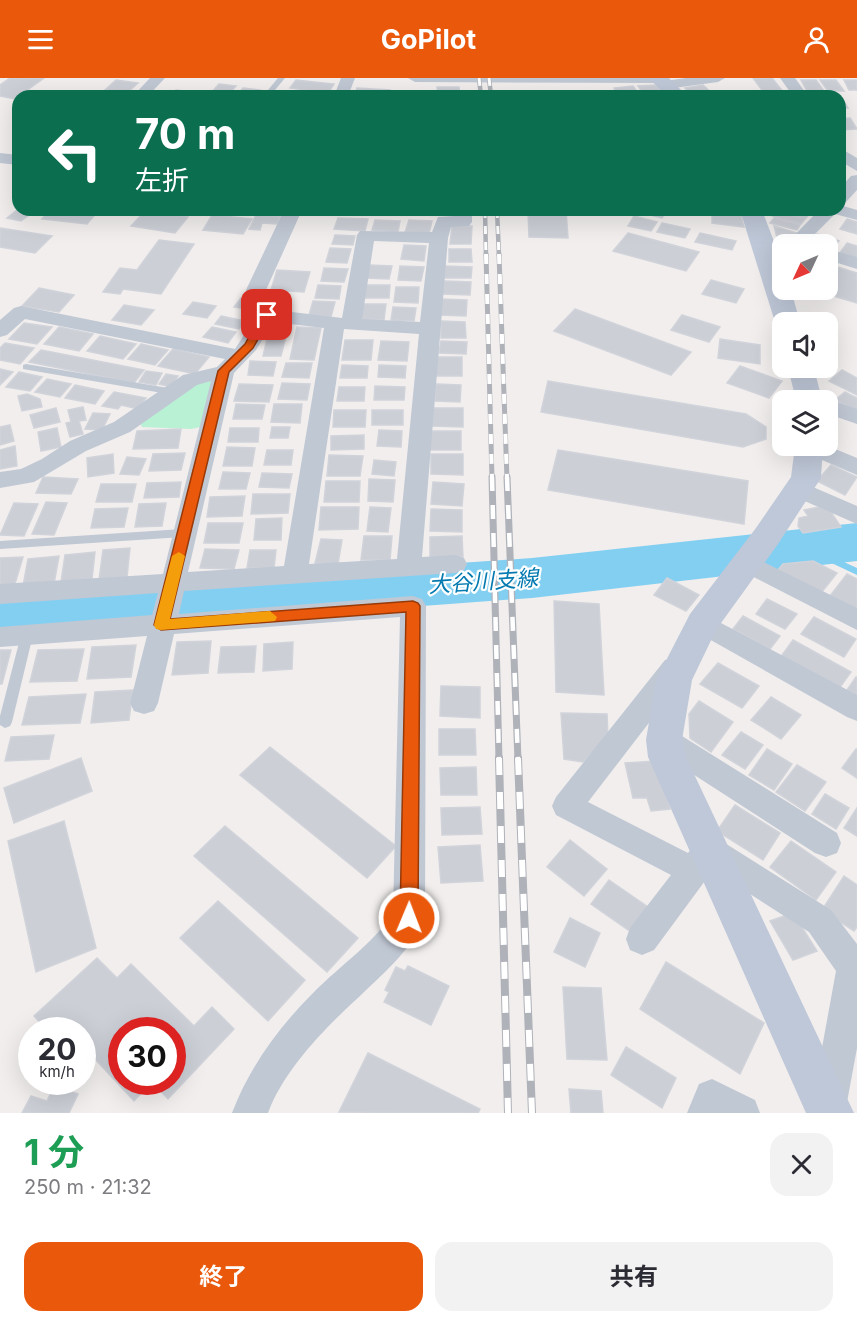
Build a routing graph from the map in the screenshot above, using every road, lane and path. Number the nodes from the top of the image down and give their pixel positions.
1 (158, 78) edge
2 (282, 78) edge
3 (415, 78) edge
4 (718, 78) edge
5 (787, 78) edge
6 (665, 85) edge
7 (146, 90) edge
8 (271, 90) edge
9 (796, 90) edge
10 (846, 155) edge
11 (857, 166) edge
12 (857, 180) edge
13 (846, 192) edge
14 (290, 216) edge
15 (463, 216) edge
16 (754, 216) edge
17 (823, 216) edge
18 (806, 234) edge
19 (439, 238) junction
20 (772, 248) edge
21 (838, 257) edge
22 (857, 263) edge
23 (267, 315) junction
24 (343, 323) junction
25 (429, 328) junction
26 (0, 331) edge
27 (231, 363) junction
28 (26, 367) dead end
29 (174, 392) junction
30 (838, 410) edge
31 (857, 417) edge
32 (807, 456) edge
33 (831, 456) edge
34 (857, 467) edge
35 (0, 480) edge
36 (799, 489) junction
37 (857, 516) edge
38 (183, 533) junction
39 (0, 545) edge
40 (757, 550) junction
41 (455, 564) dead end
42 (409, 566) junction
43 (295, 574) junction
44 (172, 586) junction
45 (0, 594) edge
46 (857, 620) edge
47 (162, 621) junction
48 (27, 635) junction
49 (0, 637) edge
50 (695, 637) junction
51 (144, 704) dead end
52 (857, 709) edge
53 (5, 722) dead end
54 (664, 740) junction
55 (826, 843) dead end
56 (701, 861) junction
57 (642, 939) dead end
58 (855, 971) edge
59 (829, 1112) edge
60 (250, 1113) edge
61 (705, 1113) edge
62 (742, 1113) edge

1 - 7 street
2 - 8 lane
3 - 6 street
4 - 6 street
5 - 9 street
10 - 11 street
12 - 13 street
14 - 23 street
15 - 19 street
16 - 20 street
17 - 18 street
19 - 24 street
19 - 25 street
21 - 22 street
23 - 24 street
23 - 27 street
24 - 25 street
24 - 43 street
25 - 42 street
26 - 27 street
27 - 29 street
27 - 38 street
28 - 29 lane
29 - 35 street
30 - 31 street
32 - 36 street
33 - 34 street
36 - 37 street
36 - 40 street
38 - 39 lane
38 - 44 street
40 - 46 street
40 - 50 street
41 - 42 street
42 - 43 street
43 - 44 street
44 - 45 street
44 - 47 street
47 - 48 street
47 - 51 street
47 - 60 street
48 - 49 street
48 - 53 lane
50 - 52 street
50 - 54 street
50 - 56 street
54 - 55 street
54 - 56 street
56 - 57 street
56 - 58 street
56 - 59 street
58 - 59 street
61 - 62 street

